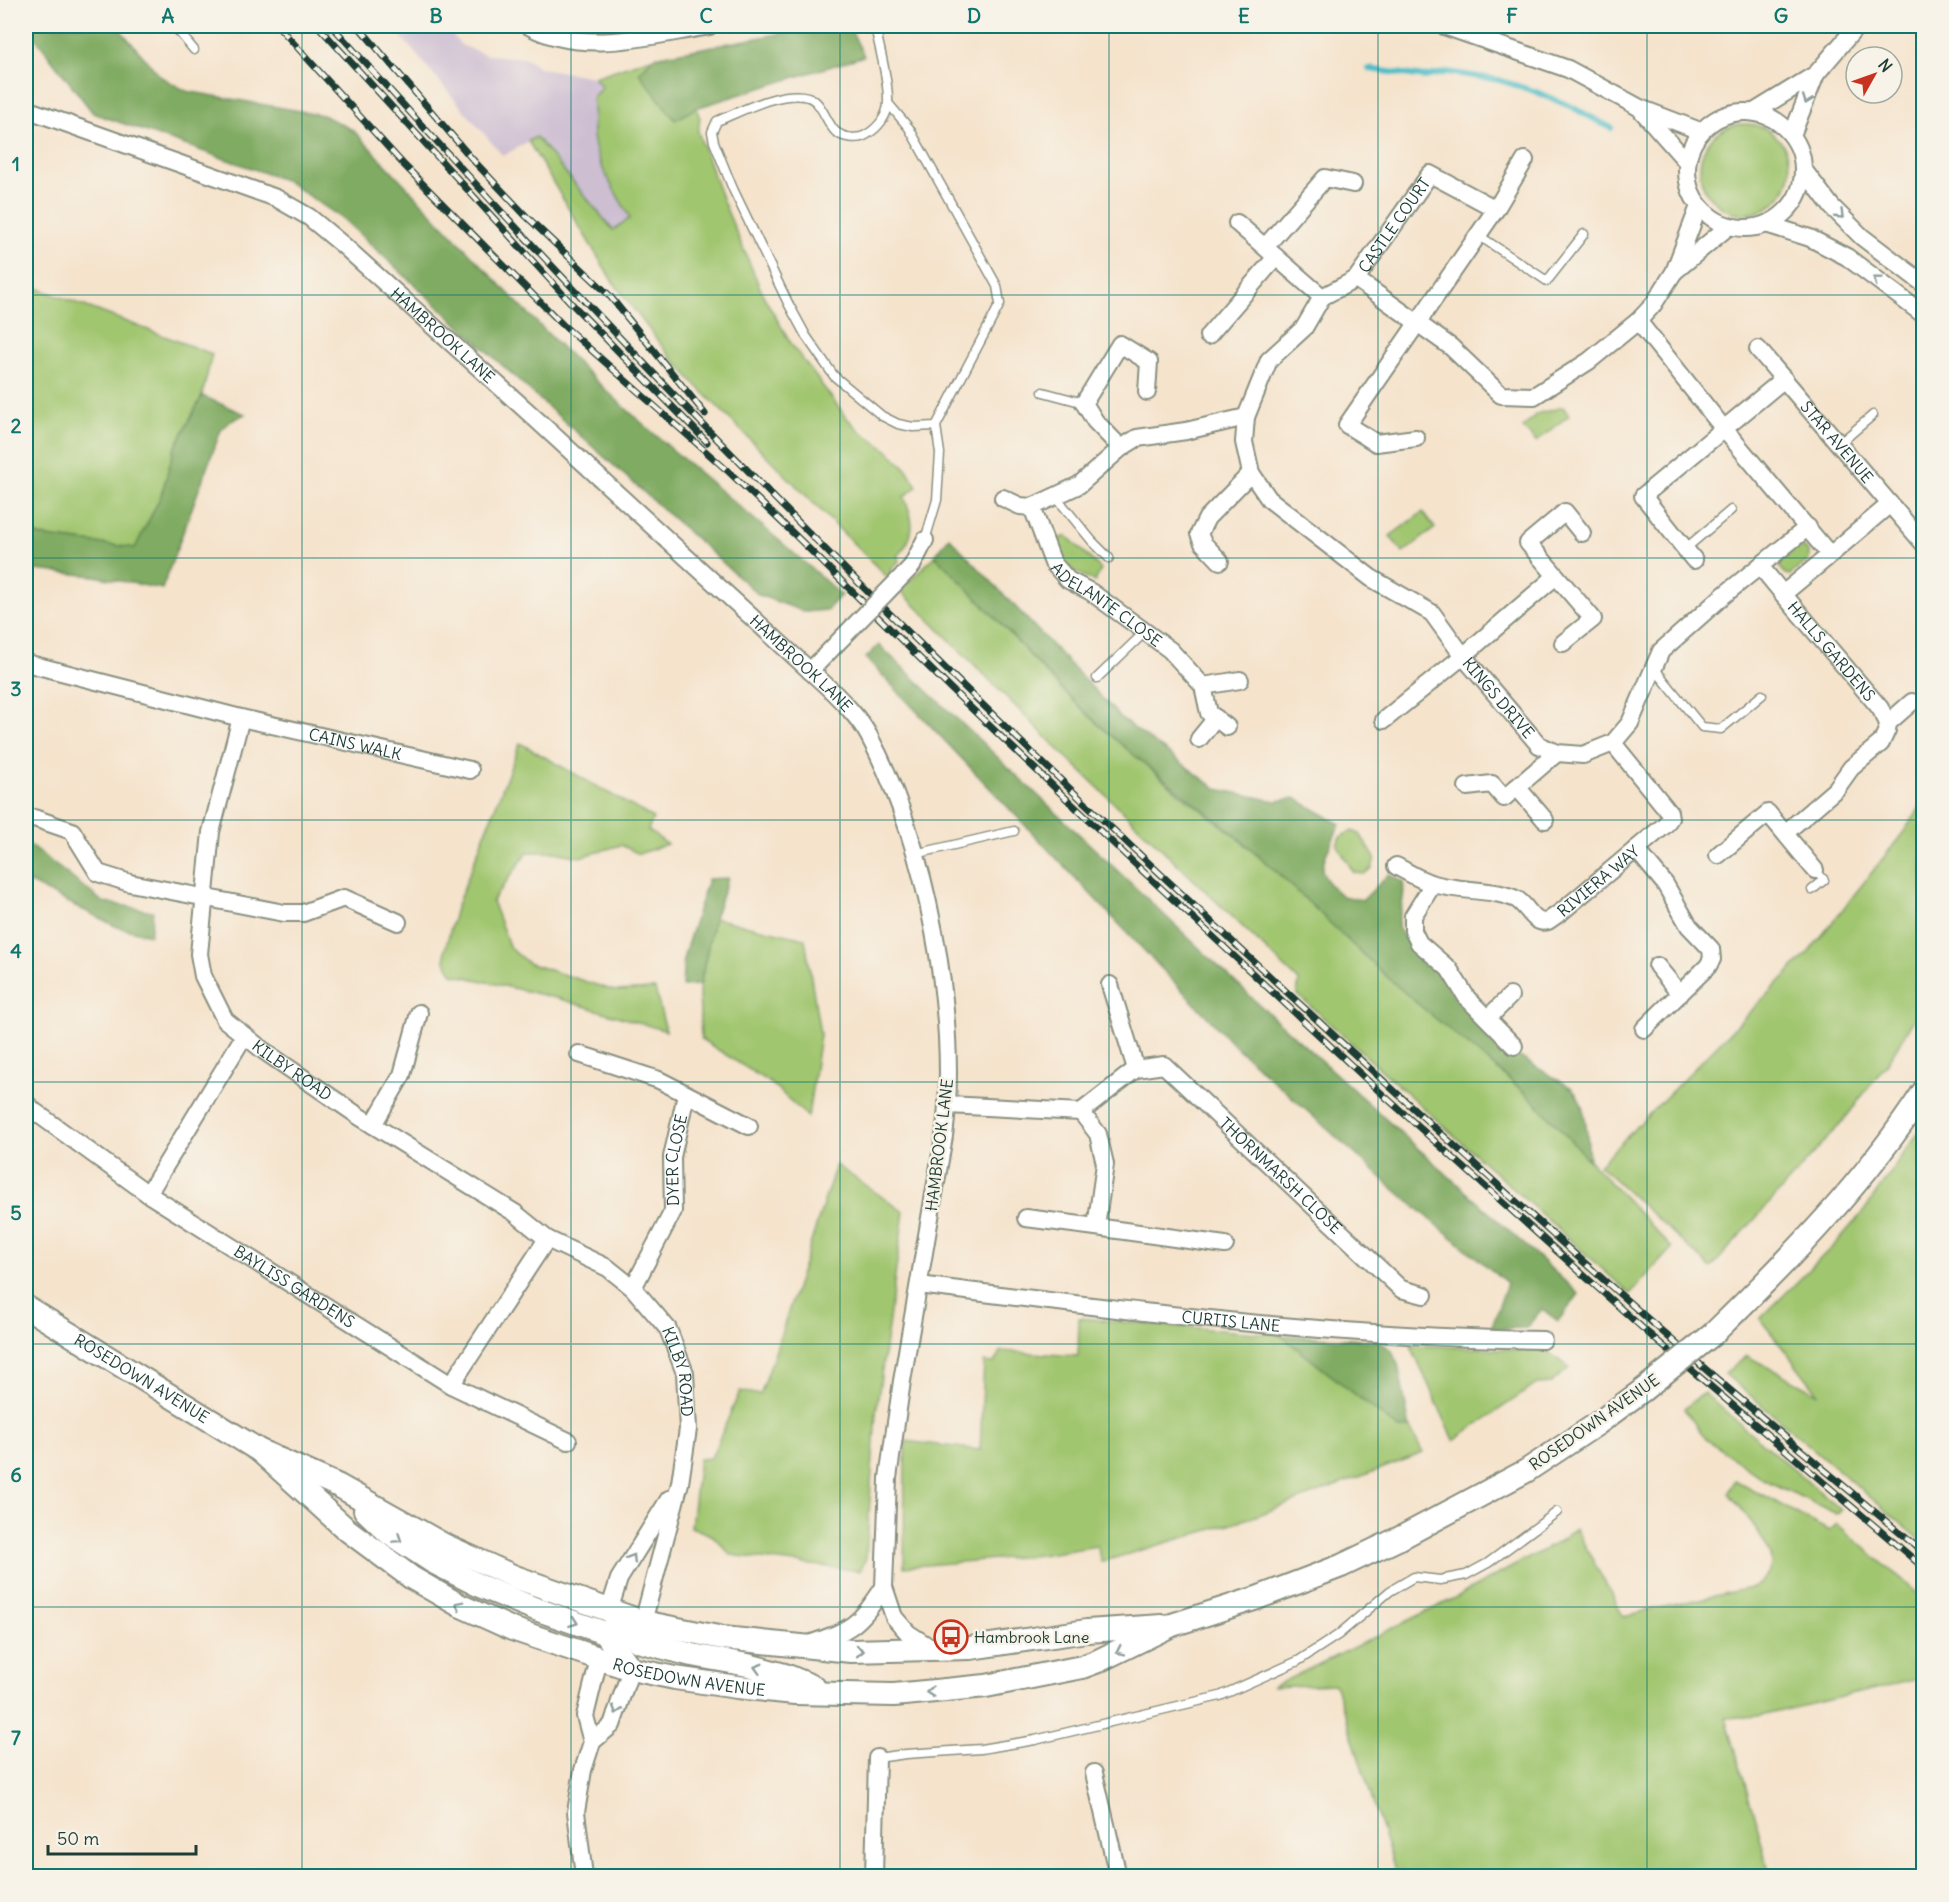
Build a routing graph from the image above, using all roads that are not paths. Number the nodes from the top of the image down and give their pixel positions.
1 (174, 26) edge
2 (529, 26) edge
3 (710, 26) edge
4 (875, 26) edge
5 (1444, 26) edge
6 (1857, 26) edge
7 (194, 50) dead end
8 (1816, 74) junction
9 (888, 103) junction
10 (1640, 108) junction
11 (26, 109) edge
12 (1754, 112) junction
13 (1700, 131) junction
14 (1792, 135) junction
15 (1525, 160) dead end
16 (1687, 162) junction
17 (1803, 169) junction
18 (1353, 184) dead end
19 (1699, 206) junction
20 (1496, 209) junction
21 (1237, 223) dead end
22 (1766, 224) junction
23 (1729, 226) junction
24 (1584, 234) dead end
25 (1478, 236) junction
26 (1270, 252) junction
27 (1674, 272) junction
28 (1356, 279) junction
29 (1923, 284) edge
30 (1322, 297) junction
31 (1923, 315) edge
32 (1638, 321) junction
33 (1418, 324) junction
34 (1208, 336) dead end
35 (1758, 349) dead end
36 (1784, 379) junction
37 (1043, 392) dead end
38 (1147, 392) dead end
39 (1084, 403) junction
40 (1873, 415) dead end
41 (1246, 417) junction
42 (936, 426) junction
43 (1724, 429) junction
44 (1416, 438) dead end
45 (1839, 444) junction
46 (1121, 448) junction
47 (1251, 473) junction
48 (1056, 496) junction
49 (1003, 498) dead end
50 (1890, 504) junction
51 (1032, 507) junction
52 (1731, 510) dead end
53 (1808, 527) junction
54 (1582, 533) dead end
55 (1921, 536) edge
56 (925, 540) joint
57 (1689, 554) joint
58 (1830, 555) junction
59 (1109, 558) dead end
60 (1220, 561) dead end
61 (1760, 566) junction
62 (1556, 576) junction
63 (1783, 594) junction
64 (1145, 632) junction
65 (1563, 644) dead end
66 (1463, 656) junction
67 (26, 663) edge
68 (1654, 668) junction
69 (810, 671) junction
70 (1097, 678) dead end
71 (1240, 680) dead end
72 (1203, 686) junction
73 (1762, 695) dead end
74 (1912, 702) dead end
75 (1884, 716) junction
76 (241, 718) junction
77 (1384, 720) dead end
78 (1198, 739) dead end
79 (1613, 743) junction
80 (1557, 753) junction
81 (470, 770) dead end
82 (1467, 787) dead end
83 (1517, 787) junction
84 (34, 818) dead end
85 (1545, 820) dead end
86 (1014, 831) dead end
87 (1785, 834) junction
88 (1636, 849) junction
89 (915, 854) junction
90 (1718, 855) dead end
91 (1396, 866) dead end
92 (1815, 870) joint
93 (1433, 884) junction
94 (1812, 890) dead end
95 (204, 899) junction
96 (398, 921) dead end
97 (1656, 966) dead end
98 (1110, 985) dead end
99 (1680, 994) junction
100 (1510, 996) dead end
101 (419, 1013) dead end
102 (1488, 1018) junction
103 (1644, 1029) dead end
104 (244, 1036) junction
105 (1514, 1046) dead end
106 (579, 1054) dead end
107 (1136, 1069) junction
108 (1923, 1091) edge
109 (686, 1095) junction
110 (26, 1102) edge
111 (948, 1105) junction
112 (1081, 1112) junction
113 (373, 1125) junction
114 (750, 1126) dead end
115 (148, 1194) junction
116 (1026, 1218) dead end
117 (1096, 1227) junction
118 (547, 1239) junction
119 (1225, 1245) dead end
120 (919, 1286) junction
121 (633, 1288) junction
122 (1424, 1295) dead end
123 (26, 1307) edge
124 (1543, 1340) dead end
125 (451, 1385) junction
126 (568, 1441) dead end
127 (260, 1451) junction
128 (680, 1483) junction
129 (1557, 1512) dead end
130 (884, 1587) junction
131 (607, 1622) junction
132 (1172, 1625) junction
133 (640, 1631) junction
134 (802, 1647) junction
135 (934, 1650) junction
136 (598, 1659) junction
137 (631, 1669) junction
138 (833, 1694) junction
139 (592, 1742) junction
140 (877, 1758) joint
141 (1094, 1773) dead end
142 (584, 1876) edge
143 (874, 1876) edge
144 (1119, 1876) edge

1 - 7 lane
2 - 3 street
4 - 9 lane
5 - 10 street
6 - 8 street
8 - 12 street
8 -> 14 street
9 - 42 lane
9 - 42 lane
10 - 13 street
10 - 16 street
11 - 69 street, HAMBROOK LANE
12 - 13 street
12 - 14 street
13 - 16 street
14 - 17 street
15 - 20 street
16 - 19 street
17 - 22 street
17 -> 29 street
18 - 26 street
19 - 23 street
19 - 27 street
20 - 25 street
20 - 28 street, CASTLE COURT
21 - 26 street
22 - 23 street
31 -> 22 street
23 - 27 street
24 - 25 lane
25 - 33 street
26 - 30 street
26 - 34 street
27 - 32 street
28 - 30 street
28 - 33 street
30 - 41 street, KINGS DRIVE
32 - 33 street
32 - 43 street
33 - 44 street
35 - 36 street, STAR AVENUE
36 - 43 street
36 - 45 street, STAR AVENUE
37 - 39 lane
38 - 39 street
39 - 46 street
40 - 45 lane
41 - 46 street
41 - 47 street, KINGS DRIVE
42 - 56 lane
43 - 53 street
43 - 57 street
45 - 50 street, STAR AVENUE
46 - 48 street
47 - 60 street
47 - 66 street, KINGS DRIVE
48 - 51 street
48 - 59 lane
49 - 51 street
50 - 55 street, STAR AVENUE
50 - 58 street
51 - 64 street, ADELANTE CLOSE
52 - 57 lane
53 - 58 street
53 - 61 street
54 - 62 street
56 - 69 street, bridge
58 - 63 street
61 - 63 street
61 - 68 street
62 - 65 street
62 - 66 street
63 - 75 street, HALLS GARDENS
64 - 70 lane
64 - 72 street, ADELANTE CLOSE
66 - 77 street
66 - 80 street, KINGS DRIVE
67 - 76 street
68 - 73 lane
68 - 79 street
69 - 89 street, HAMBROOK LANE
71 - 72 street
72 - 78 street, ADELANTE CLOSE
74 - 75 street
75 - 87 street
76 - 81 street, CAINS WALK
76 - 95 street, KILBY ROAD
79 - 80 street
79 - 88 street, RIVIERA WAY
80 - 83 street
82 - 83 street
83 - 85 street
84 - 95 street
86 - 89 lane
87 - 90 street
87 - 92 street
88 - 93 street, RIVIERA WAY
88 - 99 street
89 - 111 street, HAMBROOK LANE
91 - 93 street, RIVIERA WAY
92 - 94 lane
93 - 102 street
95 - 96 street
95 - 104 street, KILBY ROAD
97 - 99 street
98 - 107 street
99 - 103 street
100 - 102 street
101 - 113 street
102 - 105 street
104 - 113 street, KILBY ROAD
104 - 115 street
106 - 109 street
107 - 112 street
107 - 122 street, THORNMARSH CLOSE
108 - 132 street, ROSEDOWN AVENUE, bridge
109 - 114 street
109 - 121 street, DYER CLOSE
110 - 115 street, BAYLISS GARDENS
111 - 112 street
111 - 120 street, HAMBROOK LANE
112 - 117 street
113 - 118 street, KILBY ROAD
115 - 125 street, BAYLISS GARDENS
116 - 117 street
117 - 119 street
118 - 121 street, KILBY ROAD
118 - 125 street
120 - 124 street, CURTIS LANE
120 - 130 street, HAMBROOK LANE
121 - 128 street, KILBY ROAD
123 - 127 street, ROSEDOWN AVENUE
125 - 126 street, BAYLISS GARDENS
127 -> 131 street, ROSEDOWN AVENUE
136 -> 127 street, ROSEDOWN AVENUE
131 -> 128 street, KILBY ROAD
128 - 133 street, KILBY ROAD
129 - 140 lane
130 - 134 street
130 - 135 street, HAMBROOK LANE
131 - 133 street
131 - 136 street
131 - 137 street
132 - 135 street, ROSEDOWN AVENUE
132 -> 138 street, ROSEDOWN AVENUE
133 - 134 street, ROSEDOWN AVENUE
133 - 137 street
138 -> 133 street
134 -> 135 street, ROSEDOWN AVENUE
136 - 137 street, ROSEDOWN AVENUE
136 - 139 street
137 - 138 street, ROSEDOWN AVENUE
137 -> 139 street
139 - 142 street
140 - 143 street
141 - 144 street

